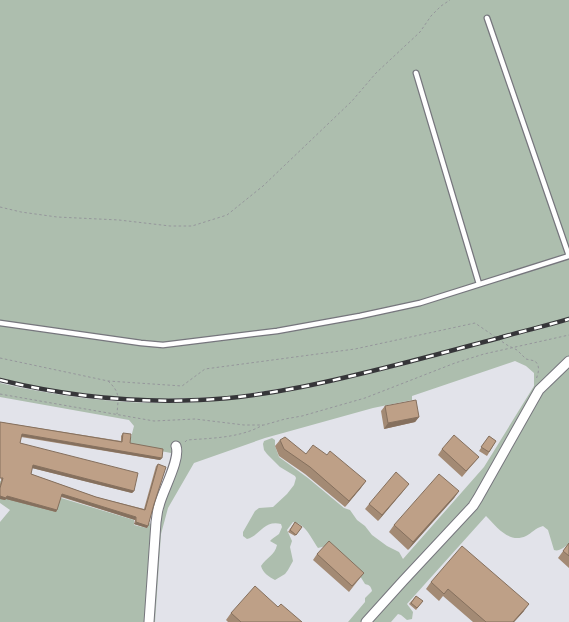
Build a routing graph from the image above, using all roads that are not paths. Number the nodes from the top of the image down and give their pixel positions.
1 (487, 18) dead end
2 (416, 73) dead end
3 (569, 256) edge
4 (480, 284) junction
5 (0, 323) edge
6 (569, 361) edge
7 (176, 446) road end
8 (149, 622) edge
9 (366, 622) edge

1 - 3 lane
2 - 4 lane
3 - 4 lane
4 - 5 lane
6 - 9 street
7 - 8 street

